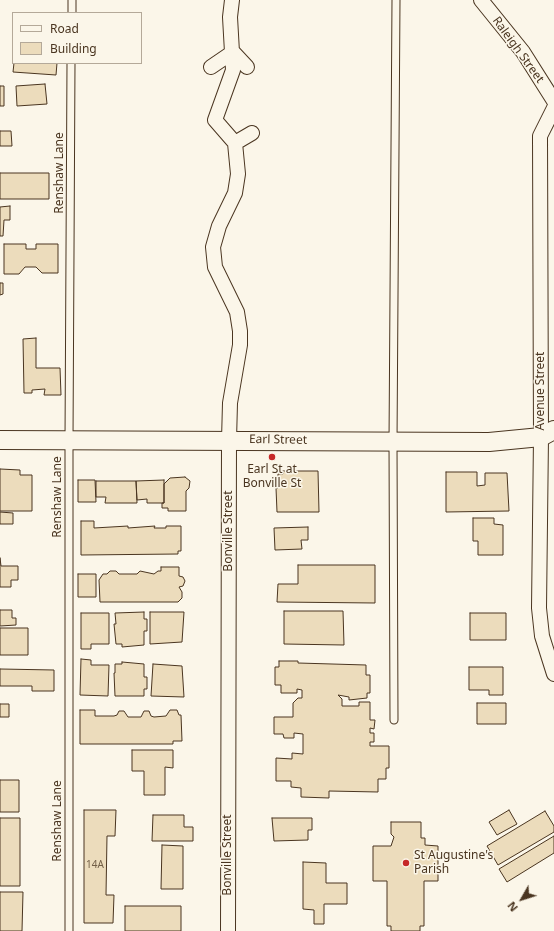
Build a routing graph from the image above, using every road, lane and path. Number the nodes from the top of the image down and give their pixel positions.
1 (72, 0) edge
2 (232, 0) edge
3 (396, 0) edge
4 (481, 0) edge
5 (72, 12) edge
6 (233, 52) junction
7 (71, 64) edge
8 (211, 67) dead end
9 (247, 67) dead end
10 (554, 101) edge
11 (554, 108) edge
12 (252, 133) dead end
13 (235, 143) junction
14 (547, 433) edge
15 (69, 439) junction
16 (0, 440) edge
17 (229, 440) junction
18 (393, 442) junction
19 (554, 674) edge
20 (394, 720) dead end
21 (69, 931) edge
22 (228, 931) edge

1 - 5 lane
2 - 6 street
3 - 18 lane
4 - 10 street, Raleigh Street
6 - 8 street
6 - 9 street
6 - 13 street
7 - 15 lane, Renshaw Lane
11 - 14 street, Avenue Street
12 - 13 street
13 - 17 street, Bonville Street
14 - 18 street, Earl Street
14 - 19 street, Avenue Street
15 - 16 street, Earl Street
15 - 17 street, Earl Street
15 - 21 lane, Renshaw Lane
17 - 18 street, Earl Street
17 - 22 street, Bonville Street
18 - 20 lane

